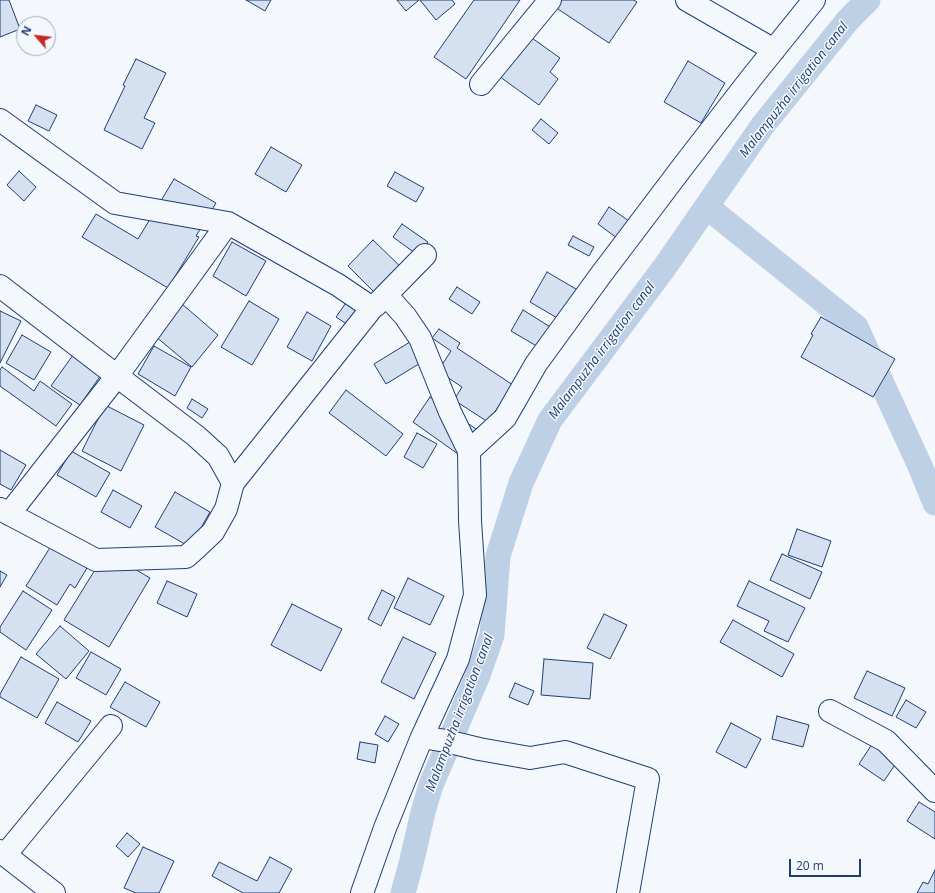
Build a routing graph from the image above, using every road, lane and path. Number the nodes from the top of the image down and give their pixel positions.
1 (550, 0) edge
2 (687, 0) edge
3 (814, 0) edge
4 (774, 50) junction
5 (481, 84) dead end
6 (0, 120) edge
7 (228, 223) junction
8 (425, 255) dead end
9 (0, 286) edge
10 (379, 302) junction
11 (117, 376) junction
12 (469, 451) junction
13 (233, 483) junction
14 (5, 511) edge
15 (830, 711) dead end
16 (111, 726) dead end
17 (422, 737) junction
18 (935, 792) edge
19 (3, 853) edge
20 (54, 893) edge
21 (362, 893) edge
22 (628, 893) edge

1 - 5 street
2 - 4 street
3 - 4 street
4 - 12 street
6 - 7 street
7 - 10 street
7 - 11 street
8 - 10 street
9 - 11 street
10 - 12 street
10 - 13 street
11 - 13 street
11 - 14 street
12 - 17 street
13 - 14 street
15 - 18 street
16 - 19 street
17 - 21 street
17 - 22 street
19 - 20 street

